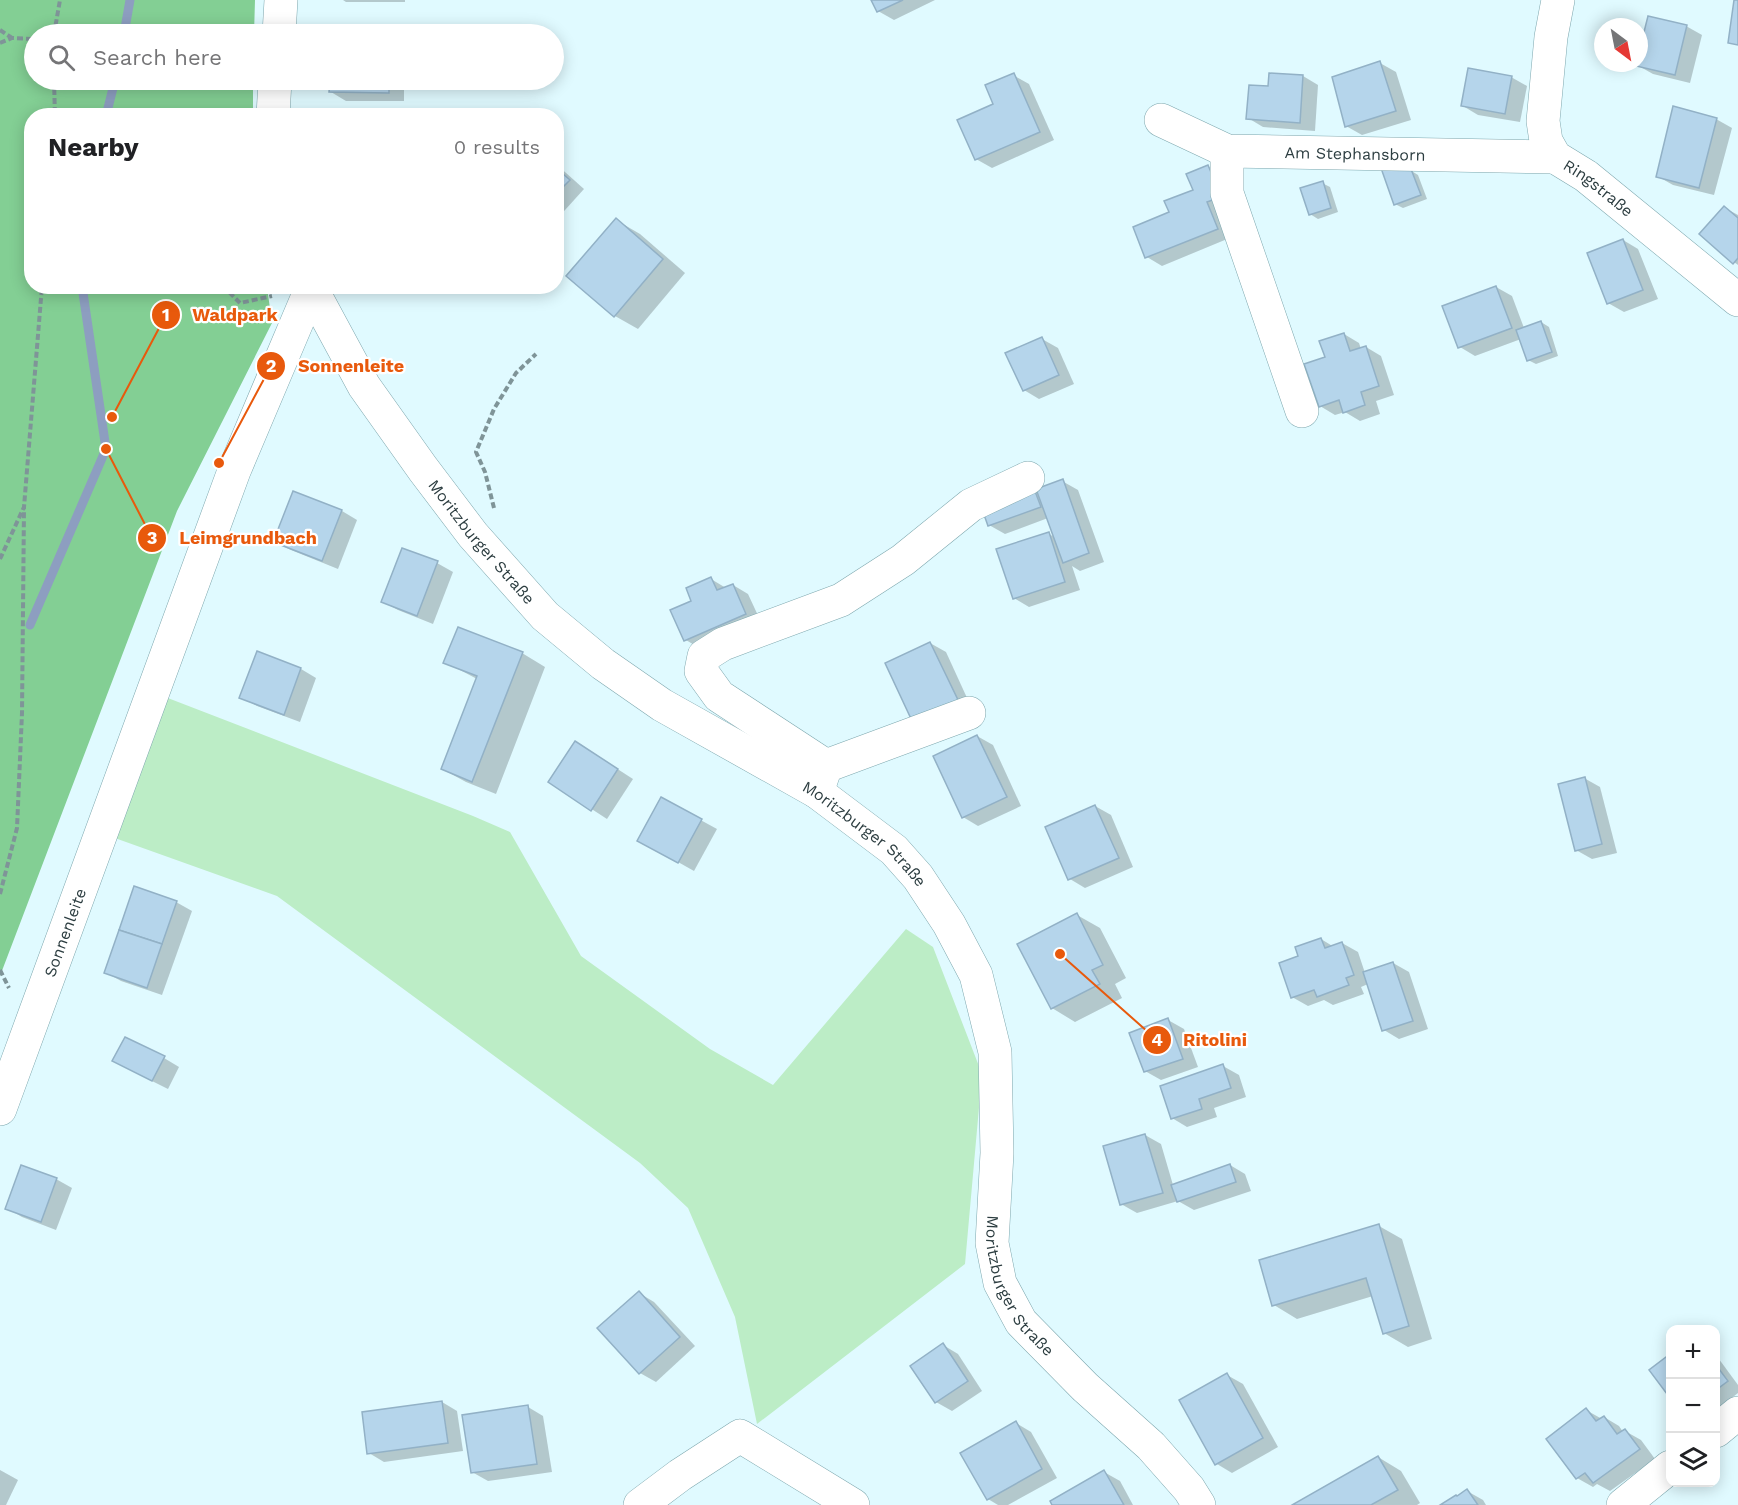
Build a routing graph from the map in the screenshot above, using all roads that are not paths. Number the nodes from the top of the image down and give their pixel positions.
1 (281, 0) edge
2 (1558, 0) edge
3 (280, 24) edge
4 (274, 90) edge
5 (273, 108) edge
6 (1161, 120) dead end
7 (1227, 152) junction
8 (1555, 157) junction
9 (308, 294) edge
10 (313, 294) edge
11 (1738, 300) edge
12 (1302, 411) dead end
13 (1028, 478) dead end
14 (969, 713) dead end
15 (821, 779) junction
16 (14, 1037) edge
17 (0, 1108) edge
18 (1738, 1413) edge
19 (1720, 1428) edge
20 (1666, 1471) edge
21 (640, 1505) edge
22 (853, 1505) edge
23 (1199, 1505) edge
24 (1623, 1505) edge

1 - 3 street
2 - 8 street, Ringstraße
4 - 5 street
6 - 7 street, Am Stephansborn
7 - 8 street, Am Stephansborn
7 - 12 street
8 - 11 street, Ringstraße
9 - 16 street, Sonnenleite
10 - 15 street, Moritzburger Straße
13 - 15 street
14 - 15 street
15 - 23 street, Moritzburger Straße
16 - 17 street, Sonnenleite
18 - 19 street
20 - 24 street
21 - 22 street

